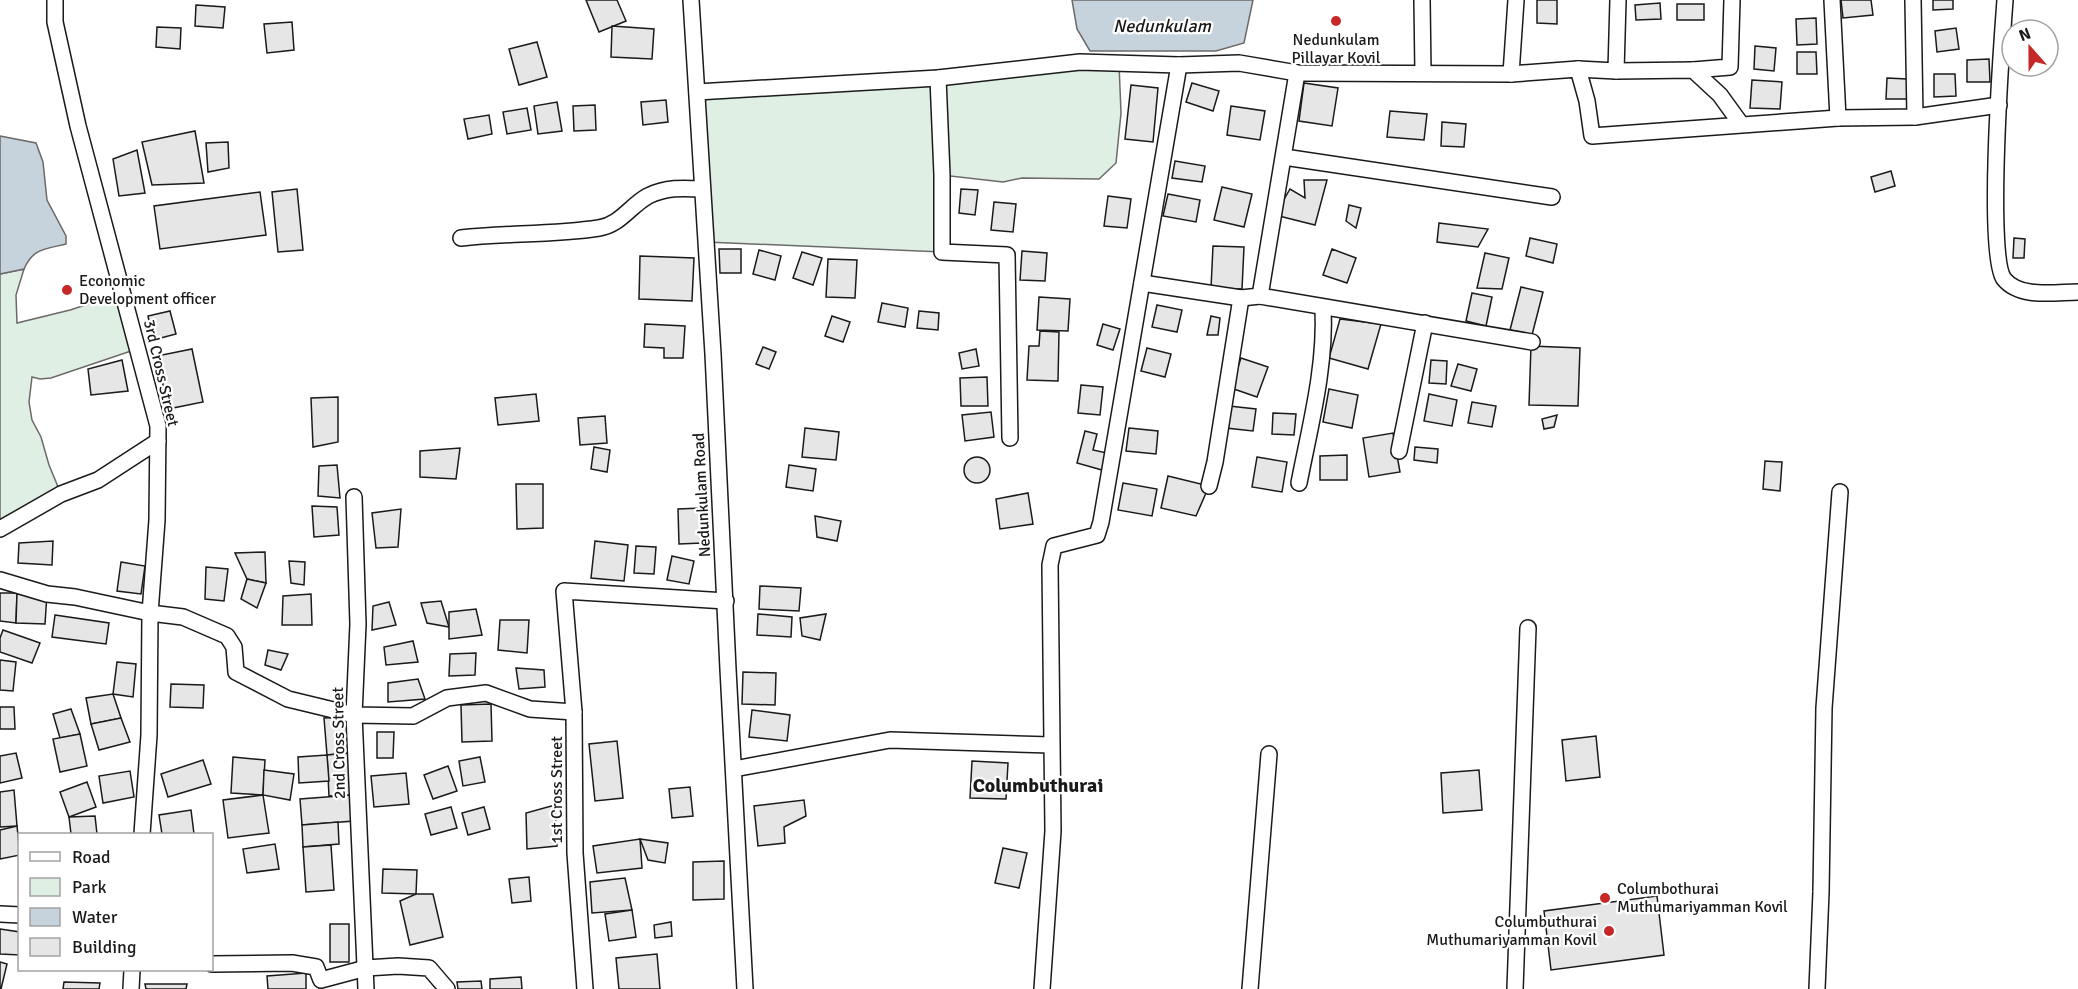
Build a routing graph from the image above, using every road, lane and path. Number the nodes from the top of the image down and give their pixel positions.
1 (55, 0) edge
2 (691, 0) edge
3 (1422, 0) edge
4 (1516, 0) edge
5 (1618, 0) edge
6 (1732, 0) edge
7 (1832, 0) edge
8 (1913, 0) edge
9 (2005, 0) edge
10 (1179, 65) junction
11 (1578, 69) junction
12 (1693, 70) junction
13 (1616, 71) junction
14 (1297, 73) junction
15 (1423, 74) junction
16 (1510, 74) junction
17 (938, 78) junction
18 (697, 92) junction
19 (1999, 105) junction
20 (1915, 117) junction
21 (1838, 118) junction
22 (1741, 124) junction
23 (1284, 157) junction
24 (702, 189) junction
25 (1552, 198) dead end
26 (461, 238) dead end
27 (1142, 283) junction
28 (2078, 292) edge
29 (1260, 296) junction
30 (1241, 298) junction
31 (1323, 308) junction
32 (1425, 322) junction
33 (1532, 342) dead end
34 (1010, 438) dead end
35 (158, 441) junction
36 (1399, 451) dead end
37 (1299, 483) dead end
38 (1209, 486) dead end
39 (1840, 492) dead end
40 (354, 497) dead end
41 (0, 529) edge
42 (0, 580) edge
43 (726, 601) junction
44 (150, 613) junction
45 (1528, 628) dead end
46 (574, 712) junction
47 (354, 715) junction
48 (1051, 745) junction
49 (1269, 754) dead end
50 (734, 768) junction
51 (142, 833) edge
52 (0, 914) edge
53 (18, 915) edge
54 (213, 964) edge
55 (366, 968) junction
56 (132, 971) edge
57 (131, 989) edge
58 (366, 989) edge
59 (447, 989) edge
60 (585, 989) edge
61 (745, 989) edge
62 (1042, 989) edge
63 (1250, 989) edge
64 (1515, 989) edge
65 (1817, 989) edge

1 - 35 street, 3rd Cross Street
2 - 18 street, Nedunkulam Road
3 - 15 street
4 - 16 street
5 - 13 street
6 - 12 street
7 - 21 street
8 - 20 street
9 - 19 street
10 - 14 street
10 - 17 street
10 - 27 street
11 - 13 street
11 - 16 street
11 - 22 street
12 - 13 street
12 - 22 street
14 - 15 street
14 - 23 street
15 - 16 street
17 - 18 street
17 - 34 street
18 - 24 street, Nedunkulam Road
19 - 20 street
19 - 28 street
20 - 21 street
21 - 22 street
23 - 25 street
23 - 29 street
24 - 26 street
24 - 43 street, Nedunkulam Road
27 - 30 street
27 - 48 street
29 - 30 street
29 - 31 street
30 - 38 street
31 - 32 street
31 - 37 street
32 - 33 street
32 - 36 street
35 - 41 street
35 - 44 street, 3rd Cross Street
39 - 65 street
40 - 47 street, 2nd Cross Street
42 - 44 street
43 - 46 street, 1st Cross Street
43 - 50 street, Nedunkulam Road
44 - 47 street
44 - 51 street, 3rd Cross Street
45 - 64 street
46 - 47 street
46 - 60 street, 1st Cross Street
47 - 55 street, 2nd Cross Street
48 - 50 street
48 - 62 street
49 - 63 street
50 - 61 street, Nedunkulam Road
52 - 53 street
54 - 55 street
55 - 58 street, 2nd Cross Street
55 - 59 street
56 - 57 street

